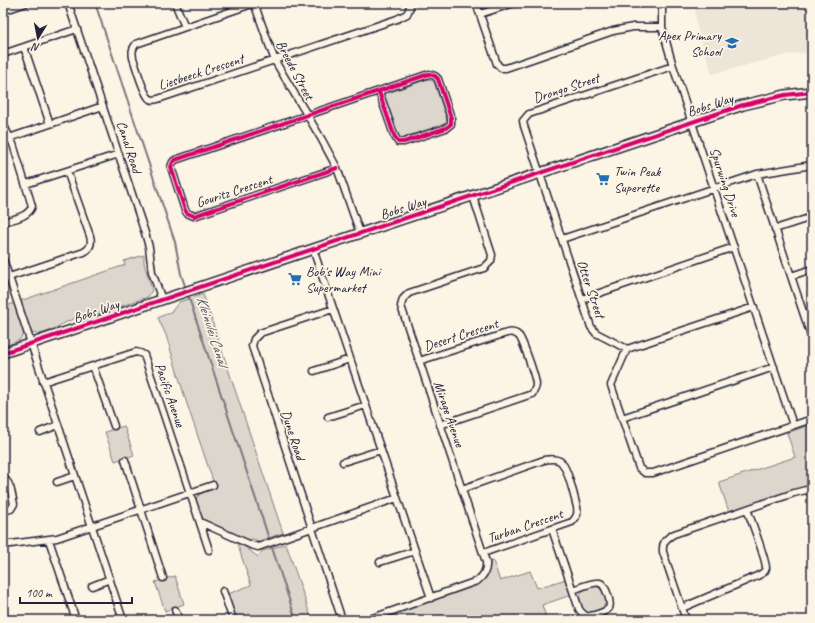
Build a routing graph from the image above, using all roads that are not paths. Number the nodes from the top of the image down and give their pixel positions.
1 (26, 3) edge
2 (68, 3) edge
3 (175, 3) edge
4 (254, 3) edge
5 (409, 3) edge
6 (476, 3) edge
7 (514, 3) edge
8 (662, 3) edge
9 (3, 11) edge
10 (480, 14) junction
11 (662, 26) junction
12 (185, 27) junction
13 (77, 28) junction
14 (24, 47) junction
15 (3, 54) edge
16 (275, 61) junction
17 (673, 66) junction
18 (379, 92) junction
19 (812, 92) edge
20 (103, 106) junction
21 (307, 116) junction
22 (693, 122) junction
23 (3, 124) edge
24 (50, 124) junction
25 (6, 138) edge
26 (119, 154) junction
27 (812, 165) edge
28 (337, 168) junction
29 (68, 171) junction
30 (540, 173) junction
31 (757, 174) junction
32 (26, 184) junction
33 (715, 188) junction
34 (473, 196) junction
35 (812, 217) edge
36 (3, 222) edge
37 (775, 229) junction
38 (360, 233) junction
39 (562, 240) junction
40 (734, 247) junction
41 (313, 249) junction
42 (3, 259) edge
43 (812, 269) edge
44 (791, 276) junction
45 (6, 278) edge
46 (582, 299) junction
47 (162, 300) junction
48 (754, 306) junction
49 (333, 309) junction
50 (809, 321) edge
51 (812, 339) edge
52 (31, 344) junction
53 (627, 349) junction
54 (3, 353) edge
55 (350, 359) junction
56 (419, 361) junction
57 (93, 366) junction
58 (774, 367) junction
59 (314, 371) dead end
60 (43, 382) junction
61 (366, 405) junction
62 (328, 417) dead end
63 (622, 418) junction
64 (812, 419) edge
65 (58, 425) junction
66 (440, 425) junction
67 (794, 425) junction
68 (114, 426) dead end
69 (40, 432) dead end
70 (381, 450) junction
71 (125, 460) dead end
72 (343, 462) dead end
73 (75, 476) junction
74 (3, 478) edge
75 (57, 482) dead end
76 (213, 485) dead end
77 (462, 489) junction
78 (190, 492) junction
79 (812, 493) edge
80 (397, 498) junction
81 (141, 509) junction
82 (747, 509) junction
83 (3, 511) edge
84 (200, 522) junction
85 (92, 526) junction
86 (312, 528) junction
87 (552, 529) junction
88 (49, 540) junction
89 (3, 545) edge
90 (209, 550) dead end
91 (415, 551) junction
92 (483, 553) junction
93 (380, 562) dead end
94 (163, 578) dead end
95 (110, 579) junction
96 (92, 586) dead end
97 (573, 590) junction
98 (223, 591) dead end
99 (431, 598) junction
100 (682, 608) junction
101 (175, 610) dead end
102 (76, 620) edge
103 (123, 620) edge
104 (179, 620) edge
105 (233, 620) edge
106 (342, 620) edge
107 (367, 620) edge
108 (686, 620) edge

1 - 9 street
2 - 13 street, Canal Road
3 - 12 street
4 - 12 street, Liesbeeck Crescent
4 - 16 street, Breede Street
5 - 16 street
6 - 10 street
7 - 10 street
8 - 11 street, Spurwing Drive
10 - 11 street
11 - 17 street, Spurwing Drive
12 - 16 street, Liesbeeck Crescent
13 - 14 street
13 - 20 street, Canal Road
14 - 15 street
14 - 24 street
16 - 21 street, Breede Street
17 - 22 street, Spurwing Drive
17 - 30 street, Drongo Street
18 - 18 street
18 - 21 street
19 - 22 street, Bobs Way
20 - 24 street
20 - 26 street, Canal Road
21 - 28 street, Breede Street
21 - 28 street, Gouritz Crescent
22 - 30 street, Bobs Way
22 - 33 street, Spurwing Drive
23 - 25 street
24 - 25 street
25 - 32 street
26 - 29 street
26 - 47 street, Canal Road
27 - 31 street
28 - 38 street, Breede Street
29 - 32 street
29 - 45 street
30 - 34 street, Bobs Way
30 - 39 street, Otter Street
31 - 33 street
31 - 37 street
32 - 36 street
33 - 39 street
33 - 40 street, Spurwing Drive
34 - 38 street, Bobs Way
34 - 56 street, Mirage Avenue
35 - 37 street
37 - 44 street
38 - 41 street, Bobs Way
39 - 46 street, Otter Street
40 - 46 street
40 - 48 street, Spurwing Drive
41 - 47 street, Bobs Way
41 - 49 street
42 - 45 street
43 - 44 street
44 - 50 street
45 - 52 street
46 - 53 street, Otter Street
47 - 52 street, Bobs Way
48 - 53 street
48 - 58 street, Spurwing Drive
49 - 55 street
49 - 86 street, Dune Road
50 - 51 street
52 - 54 street, Bobs Way
52 - 60 street
53 - 63 street
55 - 59 street
55 - 61 street
56 - 66 street, Mirage Avenue
56 - 66 street, Desert Crescent
57 - 60 street, Pacific Avenue
57 - 68 street
57 - 78 street, Pacific Avenue
58 - 63 street
58 - 67 street, Spurwing Drive
60 - 65 street
61 - 62 street
61 - 70 street
63 - 67 street
64 - 67 street
65 - 69 street
65 - 73 street
66 - 77 street, Mirage Avenue
70 - 72 street
70 - 80 street
71 - 81 street
73 - 75 street
73 - 85 street
74 - 83 street
76 - 78 street
77 - 87 street, Turban Crescent
77 - 92 street, Mirage Avenue
78 - 81 street
78 - 84 street
79 - 82 street
80 - 86 street
80 - 91 street
81 - 85 street
81 - 94 street
82 - 100 street
82 - 100 street
84 - 86 street
84 - 90 street
85 - 88 street
85 - 95 street
86 - 106 street, Dune Road
87 - 92 street, Turban Crescent
87 - 97 street
88 - 89 street
88 - 102 street
91 - 93 street
91 - 99 street
92 - 99 street, Mirage Avenue
95 - 96 street
95 - 103 street
97 - 97 street
98 - 105 street
99 - 107 street, Mirage Avenue
100 - 108 street
101 - 104 street

